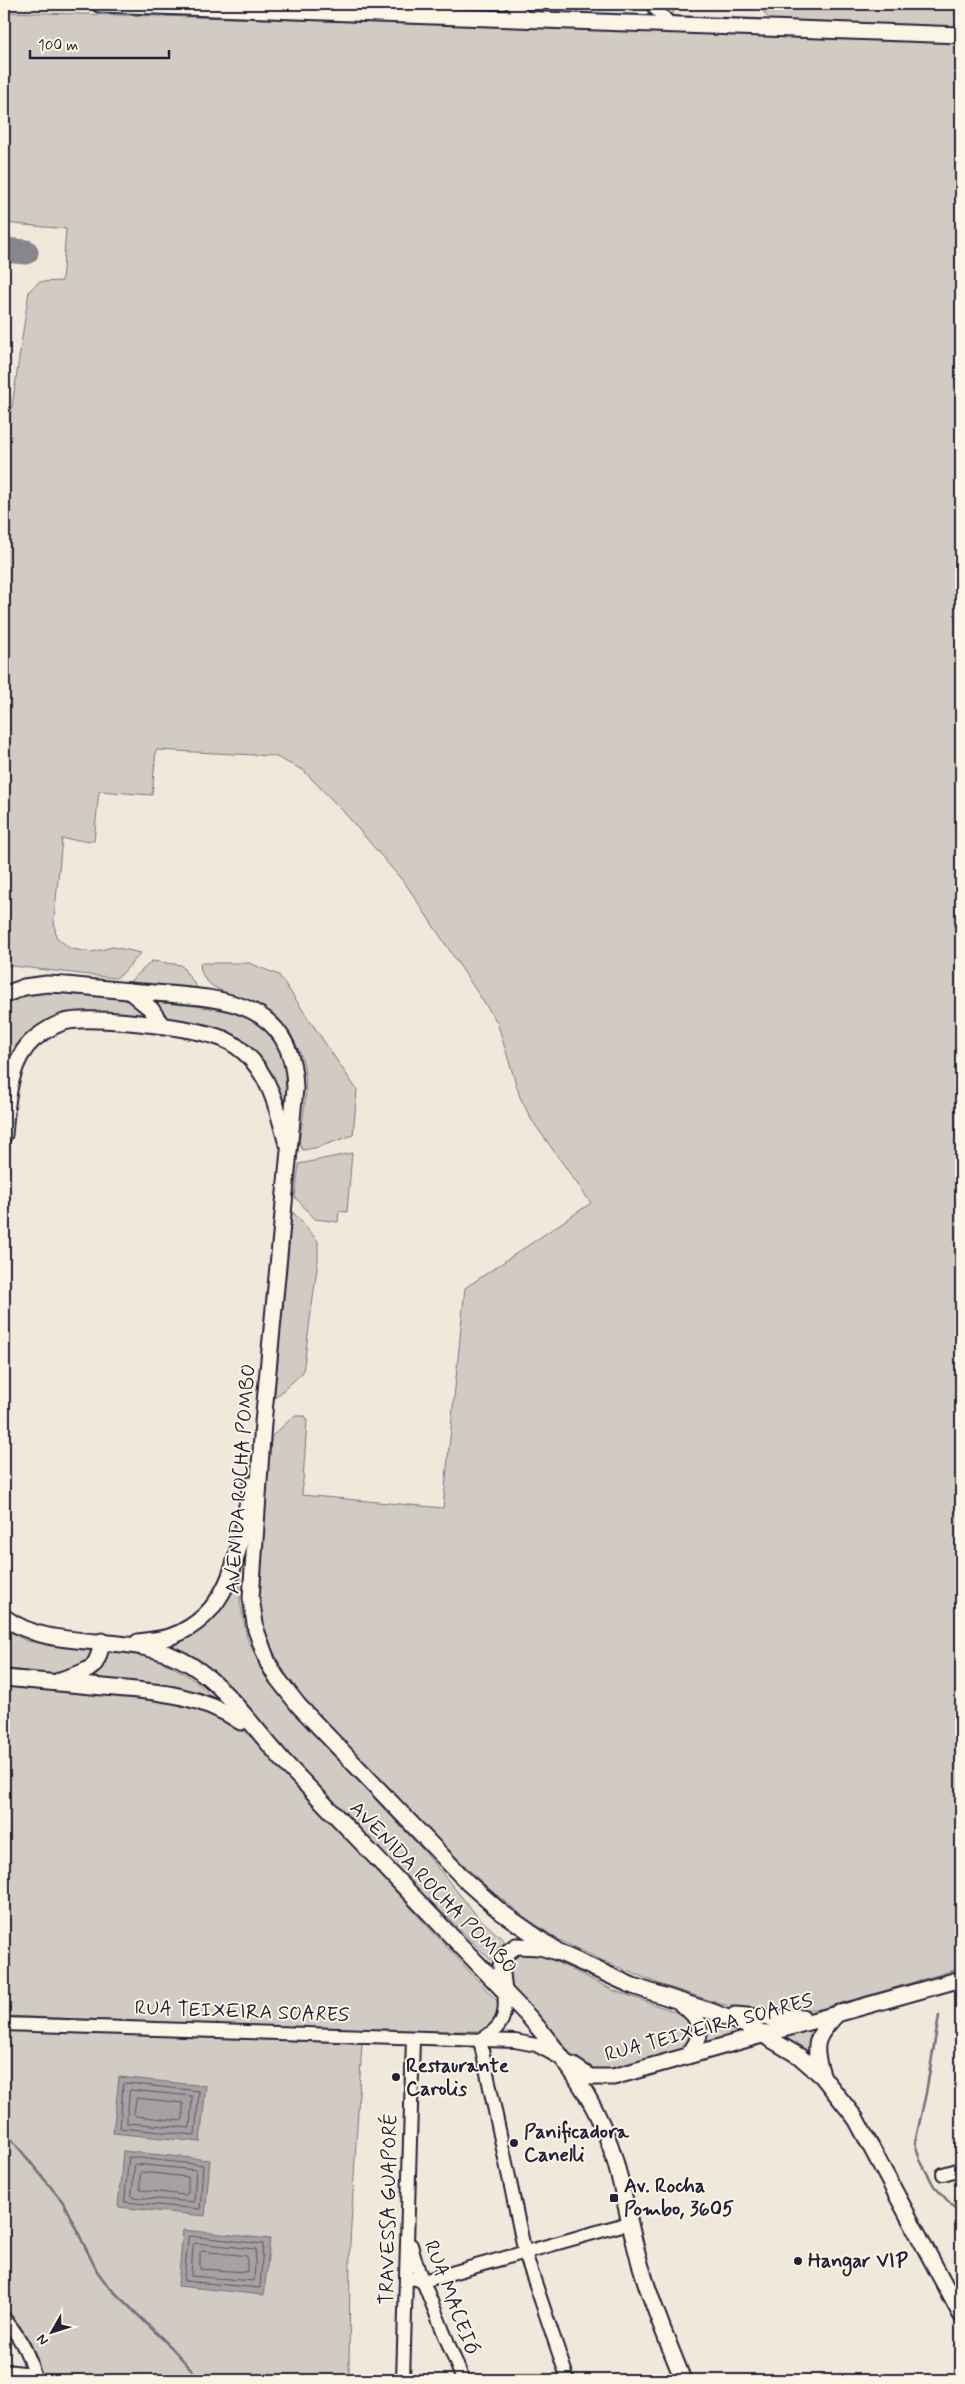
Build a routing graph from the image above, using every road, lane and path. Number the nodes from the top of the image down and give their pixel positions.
1 (101, 4) edge
2 (512, 4) edge
3 (651, 4) edge
4 (243, 6) edge
5 (266, 7) edge
6 (380, 9) edge
7 (526, 19) junction
8 (670, 24) junction
9 (961, 35) edge
10 (130, 991) junction
11 (4, 995) edge
12 (164, 1027) junction
13 (4, 1135) edge
14 (289, 1152) junction
15 (263, 1423) junction
16 (4, 1617) edge
17 (102, 1641) junction
18 (126, 1643) junction
19 (4, 1678) edge
20 (54, 1682) junction
21 (269, 1745) junction
22 (560, 1953) junction
23 (961, 1979) edge
24 (504, 1991) junction
25 (679, 2003) junction
26 (713, 2012) junction
27 (838, 2013) junction
28 (4, 2024) edge
29 (766, 2034) junction
30 (413, 2038) junction
31 (480, 2040) junction
32 (688, 2056) junction
33 (564, 2060) junction
34 (822, 2076) junction
35 (961, 2169) edge
36 (943, 2174) dead end
37 (629, 2223) junction
38 (407, 2229) joint
39 (524, 2252) junction
40 (410, 2272) junction
41 (423, 2281) junction
42 (961, 2315) edge
43 (4, 2318) edge
44 (4, 2372) edge
45 (34, 2377) edge
46 (403, 2380) edge
47 (463, 2380) edge
48 (568, 2380) edge
49 (683, 2380) edge

1 - 4 main road
2 - 7 street
3 - 8 street
4 - 5 main road
5 - 6 main road
6 - 7 main road
7 - 8 main road
8 - 9 main road
10 - 11 main road, AVENIDA ROCHA POMBO
10 - 12 main road
10 - 14 main road, AVENIDA ROCHA POMBO
12 - 13 main road, AVENIDA ROCHA POMBO
12 - 14 main road, AVENIDA ROCHA POMBO
14 - 15 main road, AVENIDA ROCHA POMBO
15 - 18 main road
15 - 22 main road, AVENIDA ROCHA POMBO
16 - 17 main road, AVENIDA ROCHA POMBO
17 - 18 main road, AVENIDA ROCHA POMBO
17 - 20 main road
18 - 21 main road, AVENIDA ROCHA POMBO
19 - 20 main road, AVENIDA ROCHA POMBO
20 - 21 main road, AVENIDA ROCHA POMBO
21 - 24 main road, AVENIDA ROCHA POMBO
22 - 24 main road
22 - 25 main road
23 - 27 main road, RUA TEIXEIRA SOARES
24 - 31 street
24 - 33 main road, AVENIDA ROCHA POMBO
25 - 26 main road
25 - 32 main road
26 - 27 main road, RUA TEIXEIRA SOARES
26 - 29 main road
27 - 29 main road, RUA TEIXEIRA SOARES
27 - 34 main road
28 - 30 street, RUA TEIXEIRA SOARES
29 - 32 main road, RUA TEIXEIRA SOARES
29 - 34 main road
30 - 31 street, RUA TEIXEIRA SOARES
30 - 38 street, TRAVESSA GUAPORÉ
31 - 33 street, RUA TEIXEIRA SOARES
31 - 39 street
32 - 33 main road, RUA TEIXEIRA SOARES
33 - 37 main road
34 - 42 main road
35 - 36 street
37 - 39 street
37 - 49 main road
38 - 40 street, RUA MACEIÓ
39 - 41 street
39 - 48 street
40 - 41 street
40 - 46 street, TRAVESSA GUAPORÉ
41 - 47 street, RUA MACEIÓ
43 - 45 street
44 - 45 street

